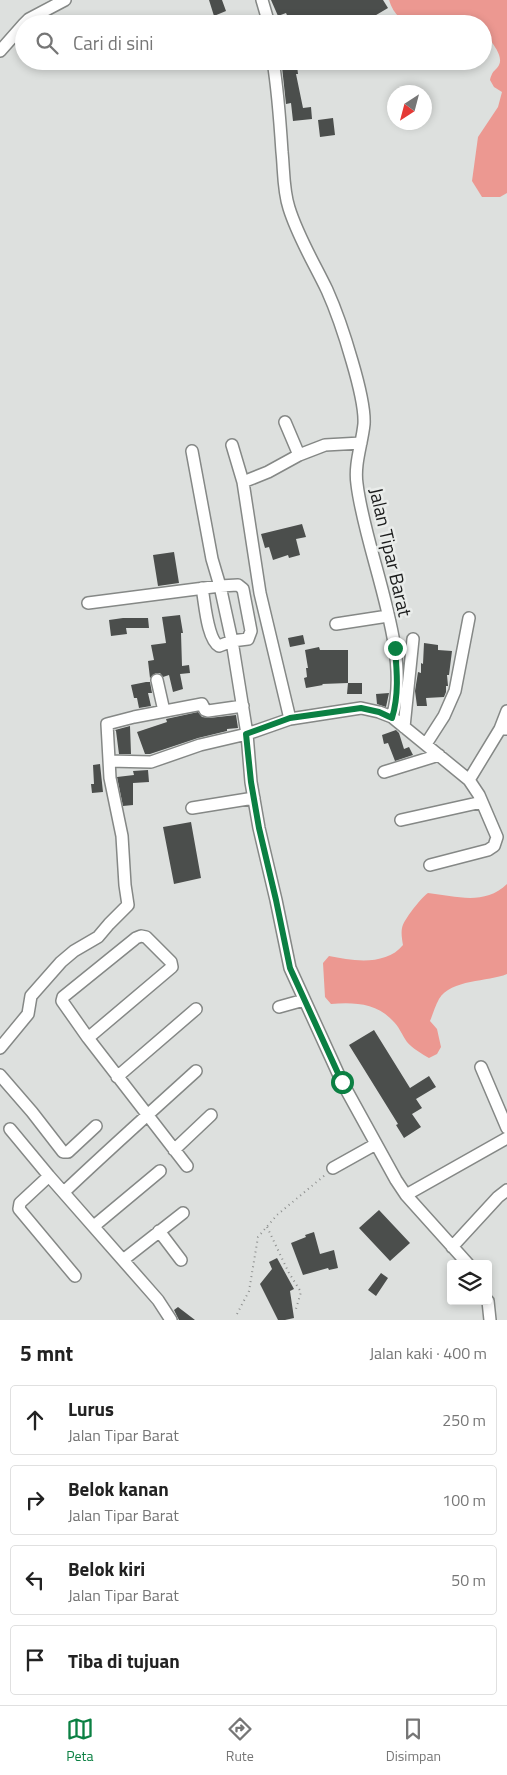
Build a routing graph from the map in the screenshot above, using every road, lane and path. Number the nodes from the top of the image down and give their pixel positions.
1 (65, 0) edge
2 (262, 0) edge
3 (36, 15) edge
4 (266, 15) edge
5 (15, 34) edge
6 (0, 51) edge
7 (275, 70) edge
8 (285, 422) dead end
9 (361, 443) junction
10 (232, 445) dead end
11 (192, 451) dead end
12 (299, 455) junction
13 (243, 482) junction
14 (220, 586) junction
15 (202, 588) junction
16 (88, 603) dead end
17 (388, 616) junction
18 (469, 618) dead end
19 (336, 624) dead end
20 (413, 639) dead end
21 (232, 641) junction
22 (157, 680) dead end
23 (243, 706) junction
24 (507, 711) edge
25 (164, 712) junction
26 (290, 718) junction
27 (392, 718) junction
28 (404, 727) junction
29 (504, 729) edge
30 (246, 734) junction
31 (426, 744) junction
32 (439, 755) junction
33 (109, 761) junction
34 (384, 772) dead end
35 (469, 780) junction
36 (254, 798) junction
37 (482, 802) junction
38 (192, 808) dead end
39 (401, 820) dead end
40 (430, 865) dead end
41 (304, 1000) junction
42 (279, 1008) dead end
43 (196, 1009) dead end
44 (88, 1038) junction
45 (0, 1048) edge
46 (481, 1067) dead end
47 (196, 1071) dead end
48 (0, 1075) edge
49 (117, 1077) junction
50 (148, 1115) junction
51 (211, 1115) dead end
52 (96, 1126) dead end
53 (507, 1128) edge
54 (10, 1129) dead end
55 (507, 1138) edge
56 (376, 1144) junction
57 (174, 1150) junction
58 (187, 1166) dead end
59 (333, 1168) joint
60 (160, 1171) dead end
61 (49, 1176) junction
62 (507, 1190) edge
63 (64, 1192) junction
64 (406, 1195) junction
65 (182, 1212) dead end
66 (94, 1226) junction
67 (267, 1226) junction
68 (159, 1231) junction
69 (452, 1247) junction
70 (123, 1260) junction
71 (182, 1260) dead end
72 (464, 1260) edge
73 (75, 1276) dead end
74 (488, 1305) edge
75 (296, 1310) dead end
76 (237, 1314) dead end
77 (171, 1320) edge
78 (490, 1320) edge

1 - 3 street
2 - 4 street
5 - 6 street
7 - 9 street, Jalan Tipar Barat
8 - 12 street
9 - 12 street
9 - 17 street, Jalan Tipar Barat
10 - 13 street
11 - 14 street
12 - 13 street
13 - 26 street
14 - 15 street
14 - 21 street
14 - 21 street
15 - 16 street
15 - 21 street
17 - 19 street
17 - 27 street, Jalan Tipar Barat
18 - 31 street
20 - 28 street
21 - 23 street
22 - 25 street
23 - 25 street
23 - 30 street
24 - 29 street
25 - 33 street
26 - 27 street
26 - 30 street
27 - 28 street
28 - 31 street
29 - 35 street
30 - 33 street
30 - 36 street
31 - 32 street
32 - 34 street
32 - 35 street
33 - 45 street
35 - 37 street
36 - 38 street
36 - 41 street
37 - 39 street
37 - 40 street
41 - 42 street
41 - 56 street
43 - 49 street
44 - 44 street
44 - 49 street
46 - 53 street
47 - 50 street
48 - 52 street
49 - 50 street
50 - 57 street
50 - 63 street
51 - 57 street
54 - 61 street
55 - 64 street
56 - 59 street
56 - 64 street
57 - 58 street
59 - 67 path
60 - 66 street
61 - 63 street
61 - 73 street
62 - 69 street
63 - 66 street
64 - 69 street
65 - 68 street
66 - 70 street
67 - 75 path
67 - 76 path
68 - 70 street
68 - 71 street
69 - 72 street
70 - 77 street
74 - 78 street

